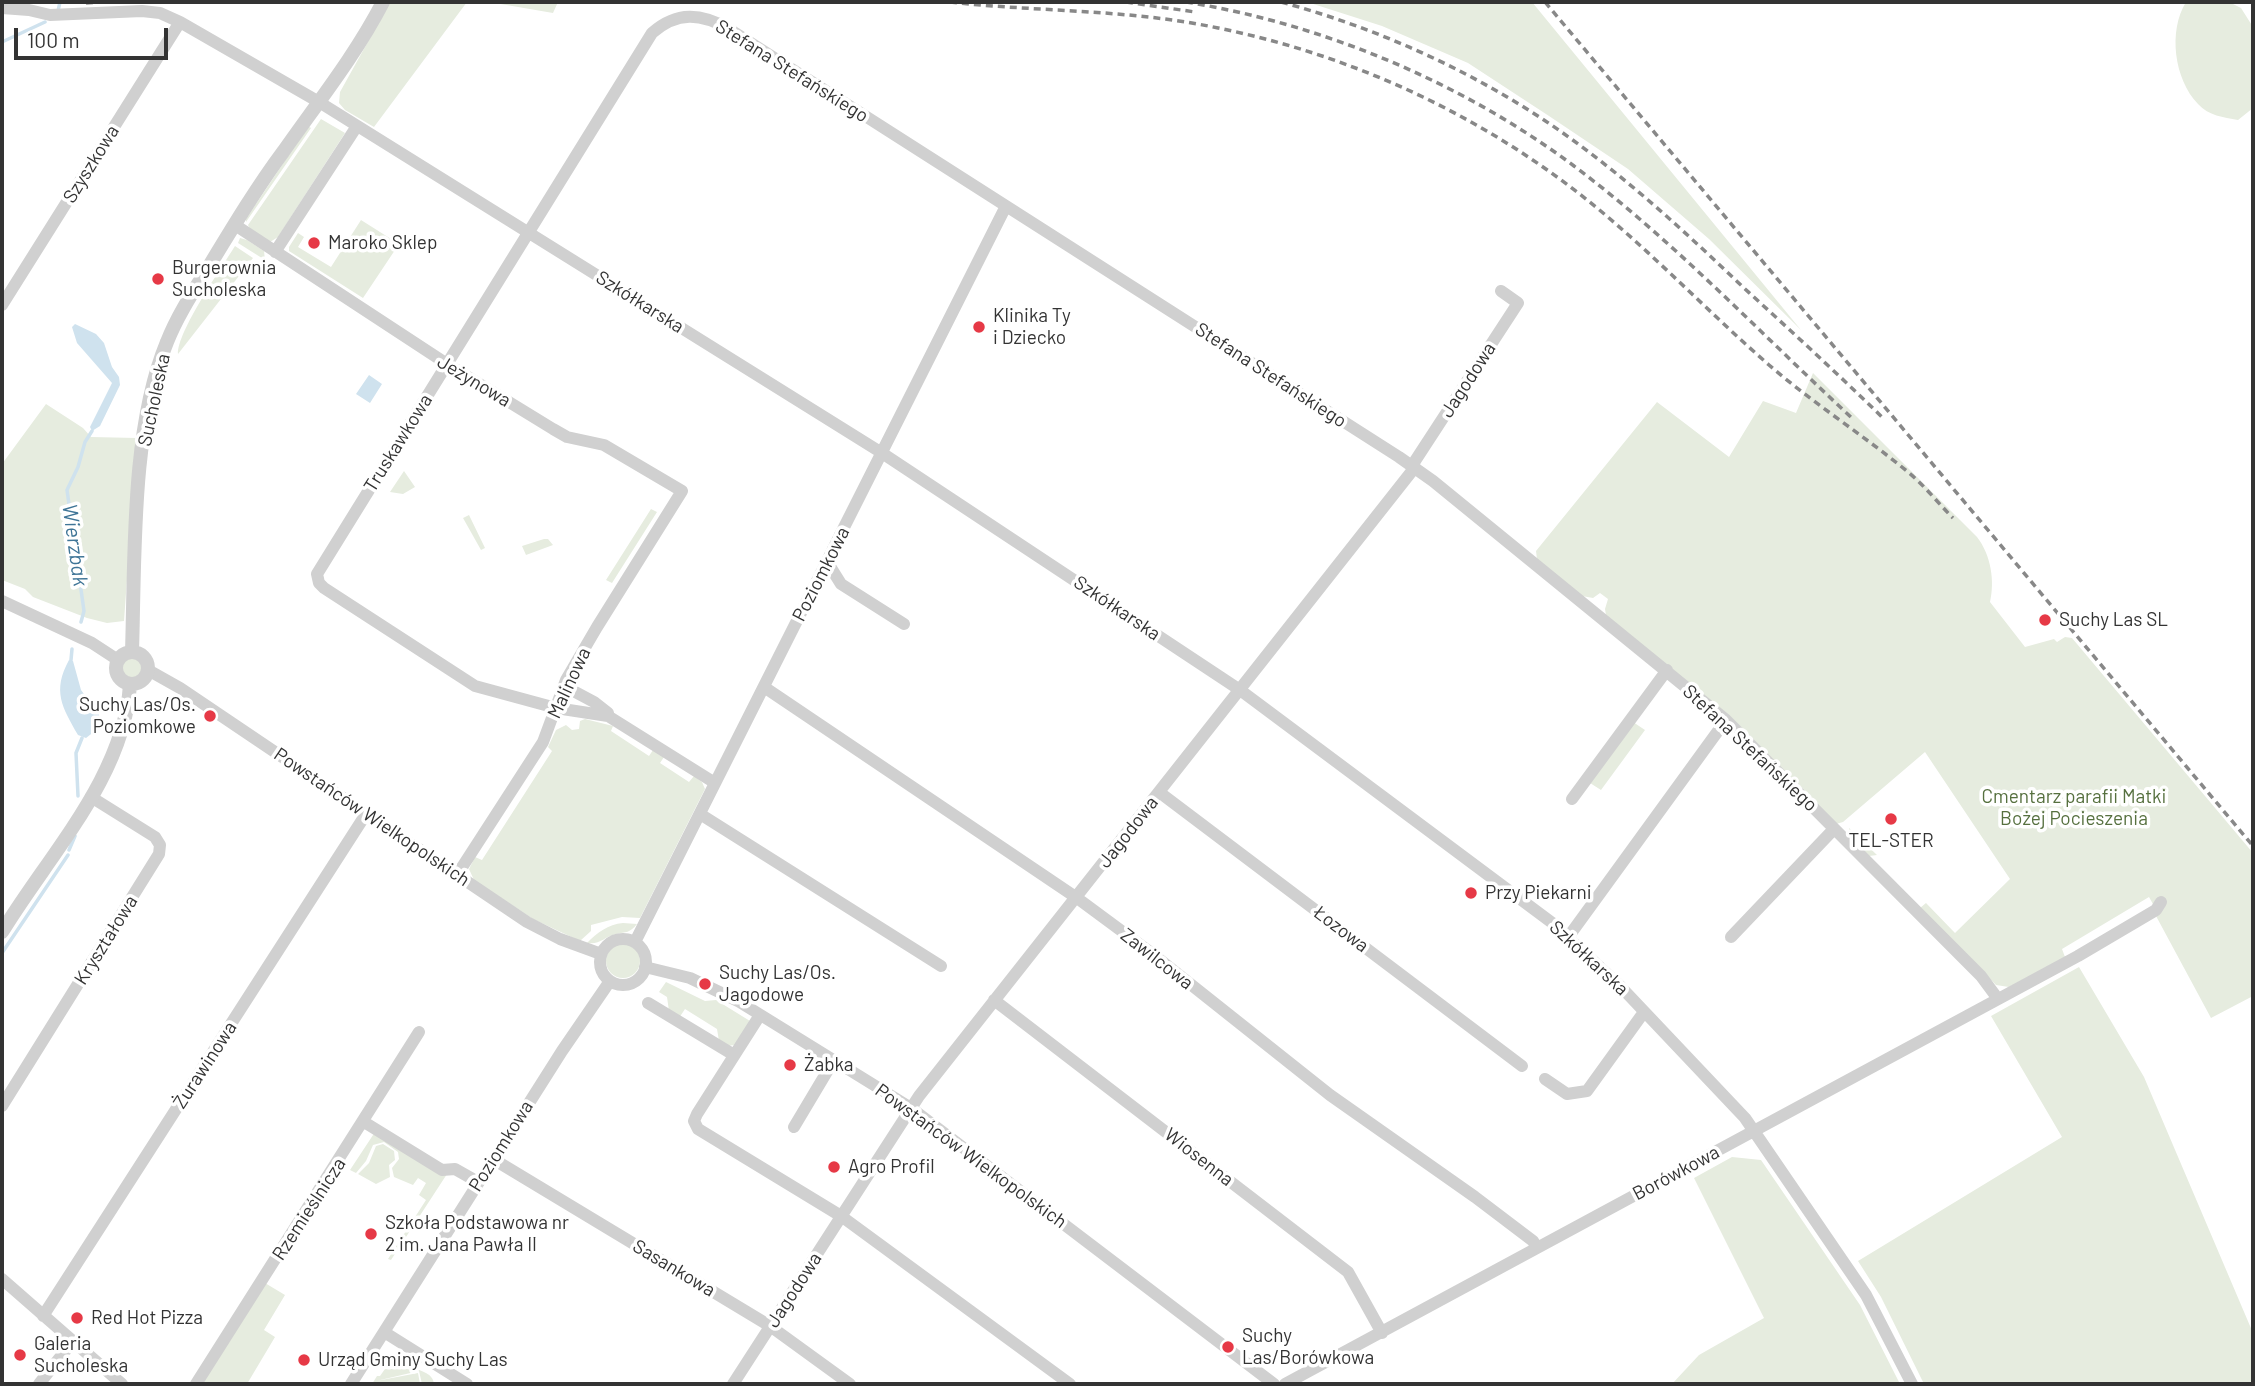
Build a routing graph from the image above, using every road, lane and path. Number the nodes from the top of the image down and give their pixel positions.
1 (383, 2) edge
2 (2, 8) edge
3 (180, 22) junction
4 (319, 102) junction
5 (357, 126) junction
6 (1006, 206) junction
7 (235, 225) junction
8 (528, 233) junction
9 (275, 252) junction
10 (1501, 290) dead end
11 (2, 305) edge
12 (447, 364) junction
13 (882, 453) junction
14 (1413, 466) junction
15 (682, 491) joint
16 (826, 565) junction
17 (817, 581) junction
18 (841, 584) junction
19 (2, 601) edge
20 (904, 624) dead end
21 (132, 652) junction
22 (118, 660) junction
23 (148, 670) junction
24 (1667, 670) junction
25 (130, 684) junction
26 (564, 686) junction
27 (764, 687) junction
28 (1240, 690) junction
29 (556, 708) junction
30 (617, 720) junction
31 (1726, 720) junction
32 (715, 783) junction
33 (1159, 792) junction
34 (91, 797) junction
35 (1572, 799) dead end
36 (366, 814) junction
37 (700, 814) junction
38 (1834, 829) junction
39 (457, 875) junction
40 (1077, 898) junction
41 (2161, 902) dead end
42 (2, 932) edge
43 (1569, 936) junction
44 (1731, 937) dead end
45 (635, 942) junction
46 (601, 954) junction
47 (941, 966) dead end
48 (645, 967) junction
49 (610, 981) junction
50 (1998, 999) junction
51 (994, 1000) junction
52 (648, 1003) dead end
53 (1644, 1012) junction
54 (760, 1015) junction
55 (419, 1032) dead end
56 (734, 1055) junction
57 (834, 1060) junction
58 (1522, 1066) dead end
59 (1545, 1079) dead end
60 (2, 1107) edge
61 (911, 1108) junction
62 (364, 1122) junction
63 (794, 1126) dead end
64 (1755, 1130) junction
65 (493, 1159) junction
66 (478, 1182) junction
67 (841, 1216) junction
68 (1537, 1248) junction
69 (2, 1279) edge
70 (43, 1315) junction
71 (770, 1326) junction
72 (384, 1332) junction
73 (1382, 1333) junction
74 (73, 1341) junction
75 (39, 1384) edge
76 (122, 1384) edge
77 (196, 1384) edge
78 (351, 1384) edge
79 (467, 1384) edge
80 (733, 1384) edge
81 (850, 1384) edge
82 (1070, 1384) edge
83 (1274, 1384) edge
84 (1285, 1384) edge
85 (1912, 1384) edge

1 - 4 street, Sucholeska
2 - 3 street, Szkółkarska
3 - 4 street, Szkółkarska
3 - 11 street, Szyszkowa
4 - 5 street, Szkółkarska
4 - 7 street, Sucholeska
5 - 8 street, Szkółkarska
5 - 9 street
6 - 8 street, Stefana Stefańskiego
6 - 13 street, Poziomkowa
6 - 14 street, Stefana Stefańskiego
7 - 9 street, Jeżynowa
7 - 21 street, Sucholeska
8 - 12 street, Truskawkowa
8 - 13 street, Szkółkarska
9 - 12 street, Jeżynowa
10 - 14 street, Jagodowa
12 - 15 street, Jeżynowa
12 - 29 street, Truskawkowa
13 - 16 street, Poziomkowa
13 - 28 street, Szkółkarska
14 - 24 street, Stefana Stefańskiego
14 - 28 street, Jagodowa
15 - 26 street, Malinowa
16 - 17 street, Poziomkowa
16 - 18 street
17 - 18 street
17 - 27 street, Poziomkowa
18 - 20 street
19 - 22 street
21 - 22 street
21 - 23 street
22 - 25 street
23 - 25 street
23 - 36 street, Powstańców Wielkopolskich
24 - 31 street, Stefana Stefańskiego
24 - 35 street
25 - 34 street
26 - 29 street, Malinowa
26 - 30 street
27 - 32 street, Poziomkowa
27 - 40 street, Zawilcowa
28 - 33 street, Jagodowa
28 - 43 street, Szkółkarska
29 - 30 street
29 - 39 street, Malinowa
30 - 32 street
31 - 38 street, Stefana Stefańskiego
31 - 43 street
32 - 37 street, Poziomkowa
33 - 40 street, Jagodowa
33 - 58 street, Łozowa
34 - 42 street
34 - 60 street, Kryształowa
36 - 39 street, Powstańców Wielkopolskich
36 - 70 street, Żurawinowa
37 - 45 street, Poziomkowa
37 - 47 street
38 - 44 street
38 - 50 street, Stefana Stefańskiego
39 - 46 street, Powstańców Wielkopolskich
40 - 51 street, Jagodowa
40 - 68 street, Zawilcowa
41 - 50 street, Borówkowa
43 - 53 street, Szkółkarska
45 - 46 street
45 - 48 street
46 - 49 street
48 - 49 street
48 - 54 street, Powstańców Wielkopolskich
49 - 65 street, Poziomkowa
50 - 64 street, Borówkowa
51 - 61 street, Jagodowa
51 - 73 street, Wiosenna
52 - 56 street
53 - 59 street
53 - 64 street, Szkółkarska
54 - 56 street
54 - 57 street, Powstańców Wielkopolskich
55 - 62 street, Rzemieślnicza
56 - 67 street
57 - 61 street, Powstańców Wielkopolskich
57 - 63 street
61 - 67 street, Jagodowa
61 - 83 street, Powstańców Wielkopolskich
62 - 66 street
62 - 77 street, Rzemieślnicza
64 - 68 street, Borówkowa
64 - 85 street, Szkółkarska
65 - 66 street, Poziomkowa
65 - 71 street, Sasankowa
66 - 72 street, Poziomkowa
67 - 71 street, Jagodowa
67 - 82 street
68 - 73 street, Borówkowa
69 - 70 street
70 - 74 street
71 - 80 street, Jagodowa
71 - 81 street, Sasankowa
72 - 78 street, Poziomkowa
72 - 79 street
73 - 84 street, Borówkowa
74 - 75 street
74 - 76 street

